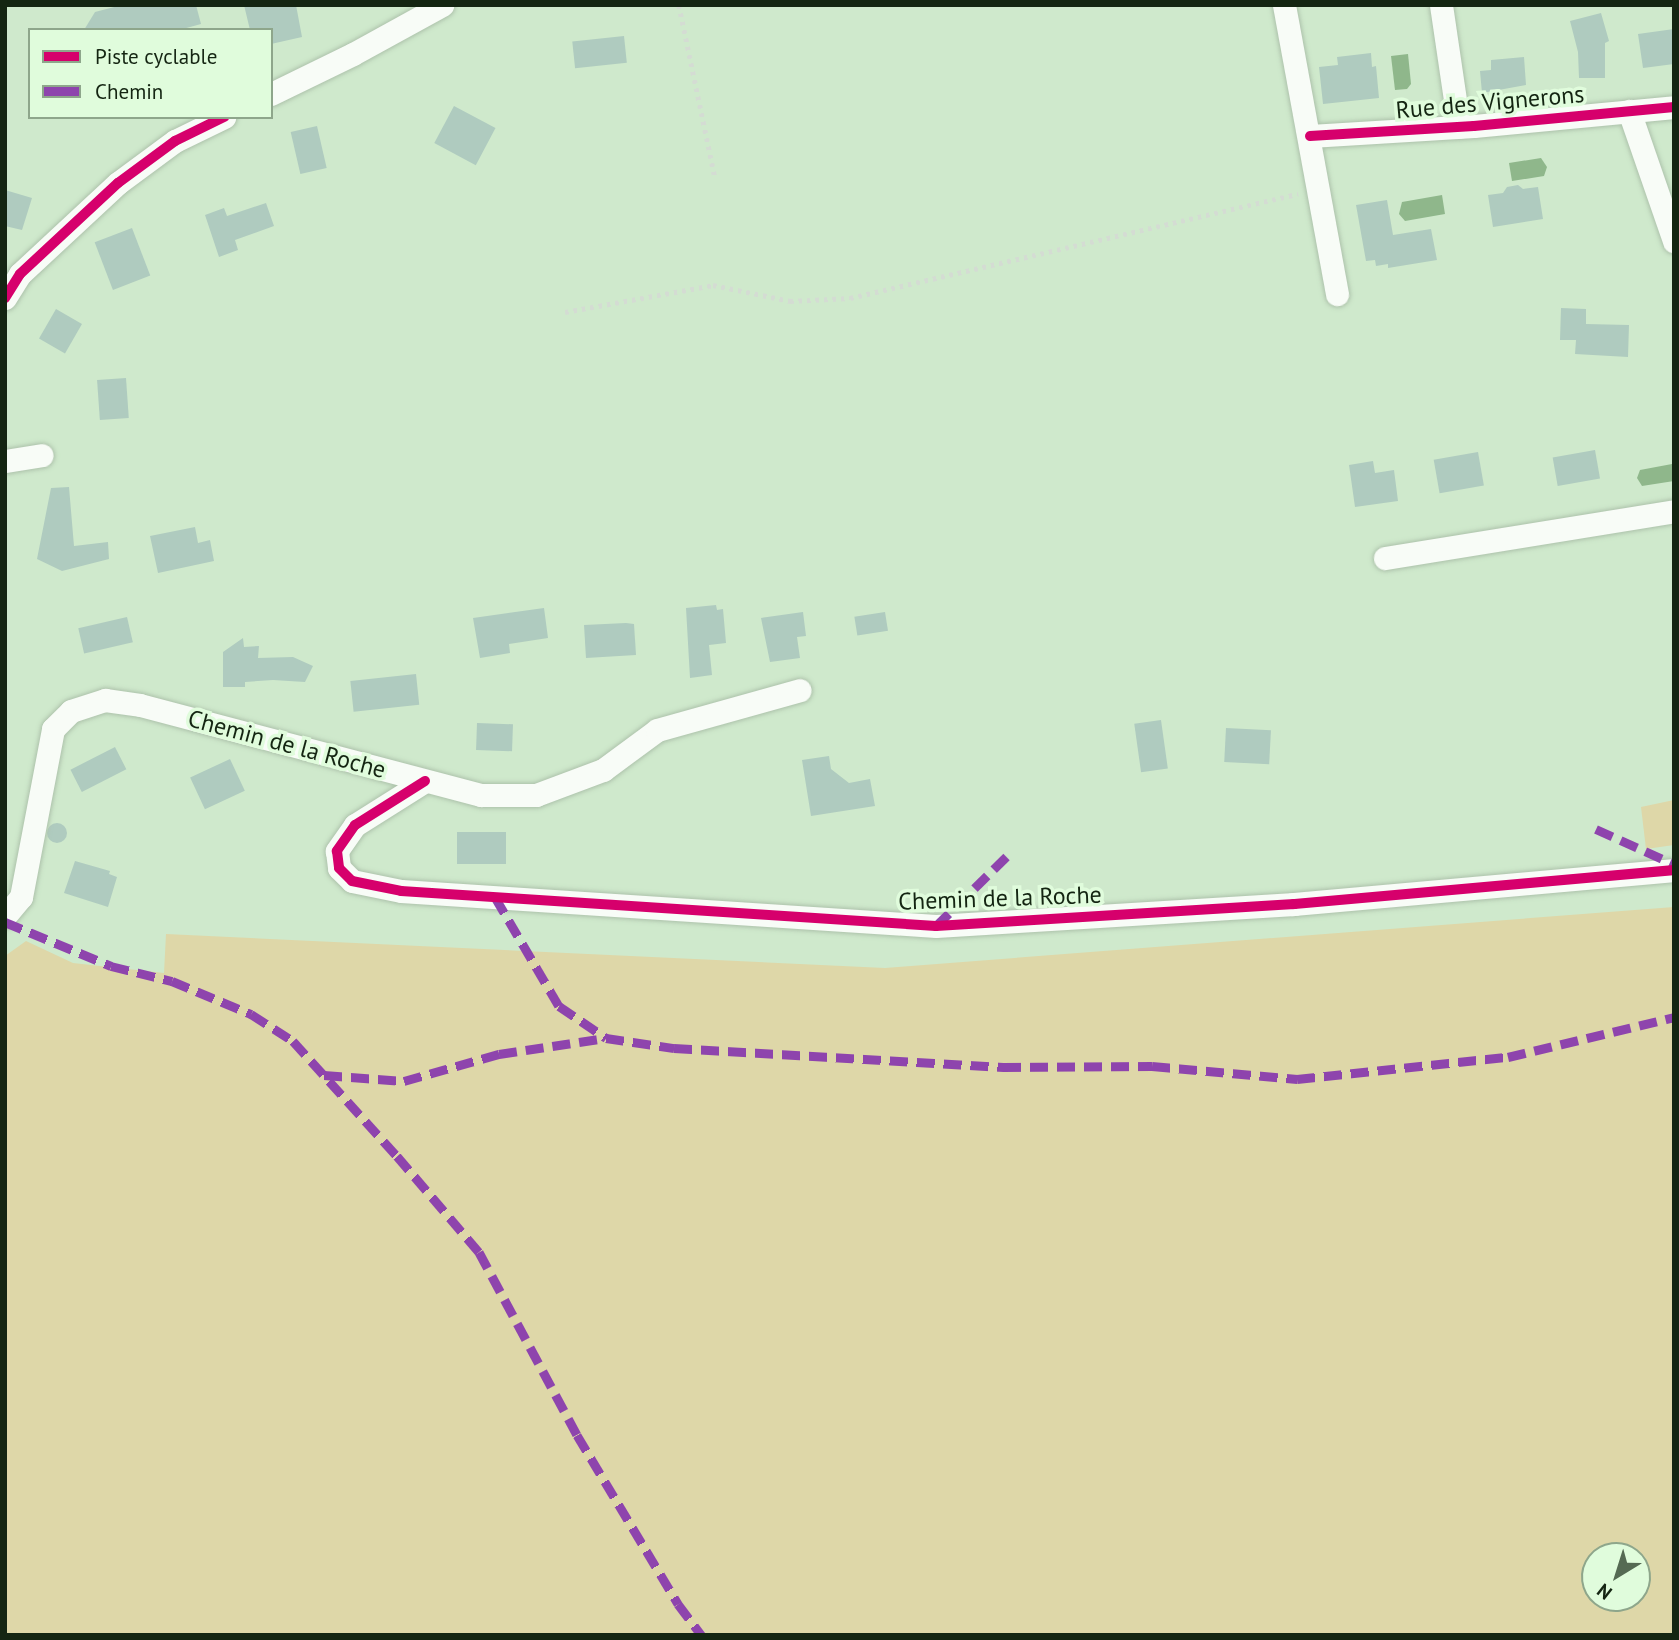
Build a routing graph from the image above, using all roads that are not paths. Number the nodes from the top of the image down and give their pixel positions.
1 (442, 5) edge
2 (1284, 5) edge
3 (1441, 5) edge
4 (273, 93) edge
5 (1674, 107) edge
6 (1629, 111) junction
7 (220, 119) edge
8 (1459, 127) junction
9 (1310, 136) junction
10 (1674, 241) edge
11 (1337, 294) dead end
12 (5, 298) edge
13 (41, 455) dead end
14 (5, 461) edge
15 (1674, 511) edge
16 (1385, 558) dead end
17 (800, 690) dead end
18 (425, 781) junction
19 (1674, 870) edge
20 (5, 916) edge

1 - 4 street
2 - 9 street
3 - 8 street
5 - 6 street, Rue des Vignerons
6 - 8 street, Rue des Vignerons
6 - 10 street
7 - 12 street
8 - 9 street, Rue des Vignerons
9 - 11 street
13 - 14 street
15 - 16 street
17 - 18 street
18 - 19 street, Chemin de la Roche
18 - 20 street, Chemin de la Roche

